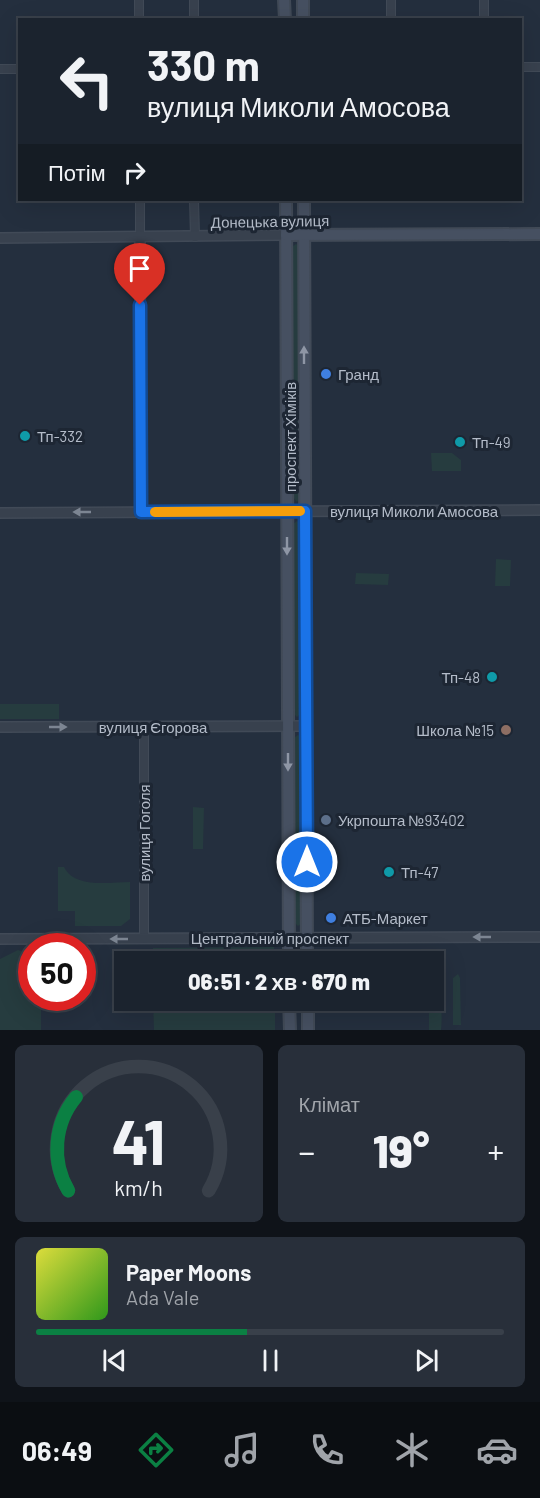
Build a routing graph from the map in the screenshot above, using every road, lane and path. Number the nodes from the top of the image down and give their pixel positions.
1 (139, 0) edge
2 (194, 0) edge
3 (284, 0) edge
4 (303, 0) edge
5 (391, 0) edge
6 (484, 0) edge
7 (139, 18) edge
8 (194, 18) edge
9 (285, 18) edge
10 (303, 18) edge
11 (391, 18) edge
12 (484, 18) edge
13 (522, 67) edge
14 (540, 68) edge
15 (0, 69) edge
16 (18, 69) edge
17 (140, 201) edge
18 (194, 201) edge
19 (286, 201) edge
20 (304, 201) edge
21 (540, 234) edge
22 (286, 235) junction
23 (304, 235) junction
24 (140, 237) junction
25 (195, 237) junction
26 (0, 238) edge
27 (540, 510) edge
28 (287, 511) junction
29 (305, 511) junction
30 (141, 512) junction
31 (0, 513) edge
32 (288, 726) junction
33 (306, 726) junction
34 (0, 727) edge
35 (144, 727) junction
36 (540, 937) edge
37 (289, 938) junction
38 (307, 938) junction
39 (0, 939) edge
40 (144, 939) junction
41 (289, 951) edge
42 (308, 951) edge
43 (290, 1011) edge
44 (308, 1011) edge
45 (290, 1030) edge
46 (308, 1030) edge

1 - 7 street
2 - 8 street
3 - 9 main road
4 - 10 main road
5 - 11 street
6 - 12 street
13 - 14 street
15 - 16 street
17 - 24 street
18 - 25 street
19 - 22 main road, проспект Хіміків
20 - 23 main road, проспект Хіміків
21 - 23 main road, Донецька вулиця
22 - 23 main road, Донецька вулиця
22 - 25 street, Донецька вулиця
22 - 28 main road, проспект Хіміків
29 -> 23 main road, проспект Хіміків
24 - 25 street, Донецька вулиця
24 - 26 street, Донецька вулиця
24 - 30 street
27 - 29 street, вулиця Миколи Амосова
28 - 29 street, вулиця Миколи Амосова
28 - 30 street, вулиця Миколи Амосова
28 -> 32 main road, проспект Хіміків
29 - 33 main road, проспект Хіміків
30 -> 31 street, вулиця Миколи Амосова
32 - 33 street, вулиця Єгорова
32 - 35 street, вулиця Єгорова
32 -> 37 main road, проспект Хіміків
33 - 38 main road, проспект Хіміків
34 -> 35 street, вулиця Єгорова
35 - 40 street, вулиця Гоголя
36 -> 38 street, Центральний проспект
37 - 38 street, Центральний проспект
37 - 40 street, Центральний проспект
37 - 41 main road, проспект Хіміків
38 - 42 main road, проспект Хіміків
40 -> 39 street, Центральний проспект
43 - 45 main road
44 - 46 main road

